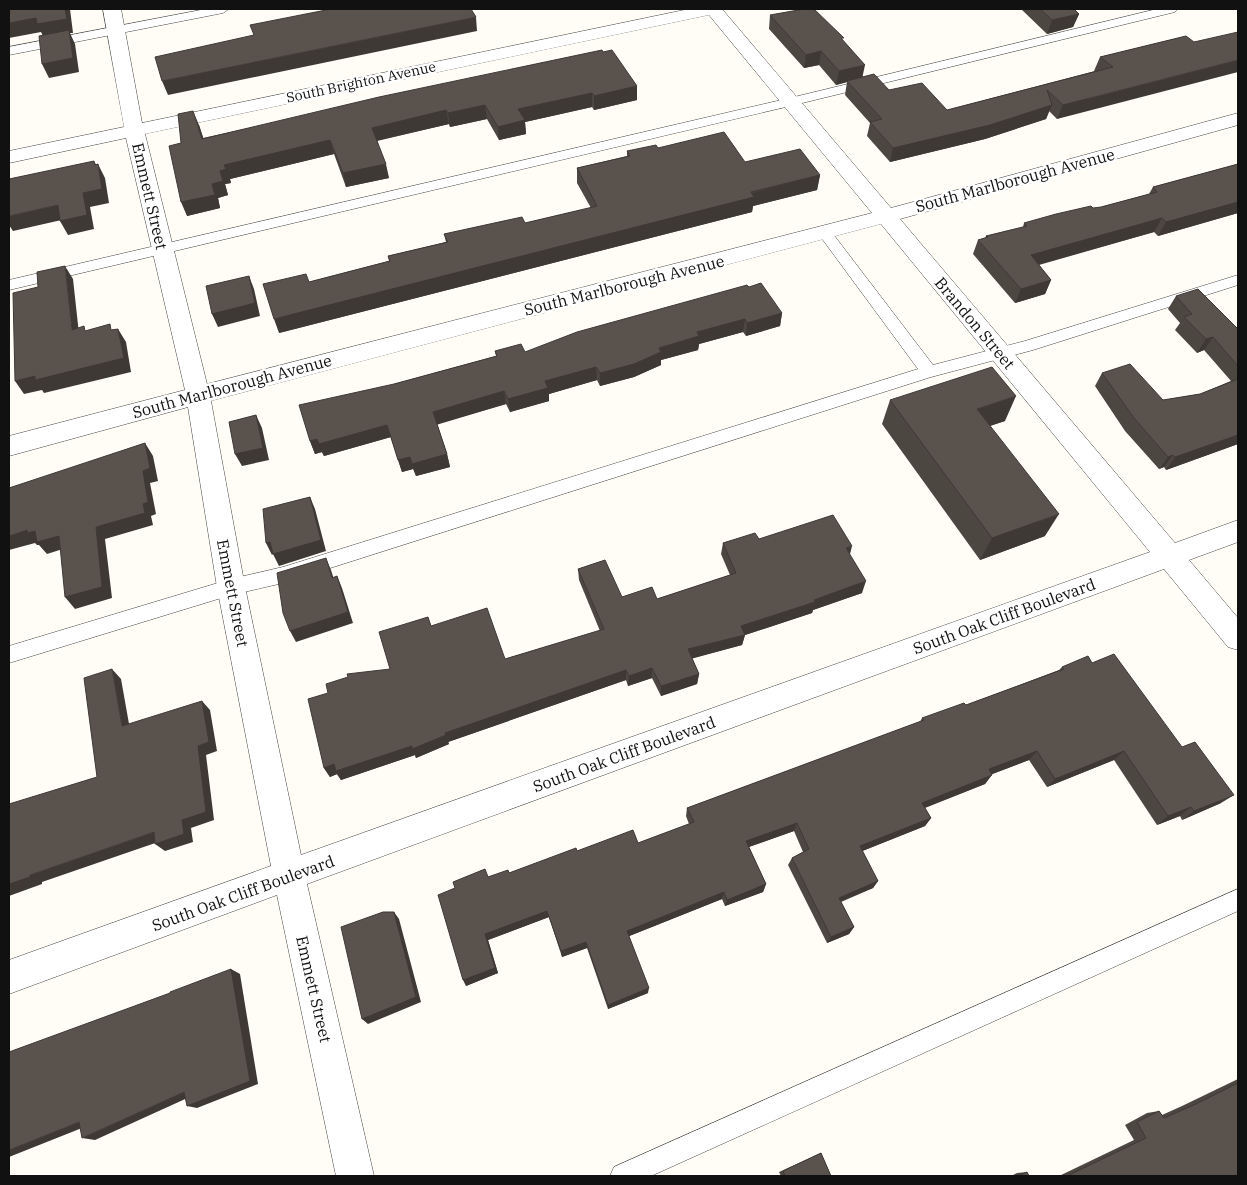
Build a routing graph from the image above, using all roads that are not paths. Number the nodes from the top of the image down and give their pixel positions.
1 (223, 9) edge
2 (713, 9) edge
3 (1171, 9) edge
4 (113, 19) edge
5 (9, 51) edge
6 (790, 102) junction
7 (1238, 119) edge
8 (134, 130) junction
9 (9, 157) edge
10 (886, 215) junction
11 (825, 233) junction
12 (162, 248) junction
13 (1238, 280) edge
14 (9, 285) edge
15 (1001, 354) junction
16 (930, 372) junction
17 (198, 395) junction
18 (9, 446) edge
19 (1238, 531) edge
20 (1170, 556) junction
21 (231, 587) junction
22 (1238, 638) edge
23 (9, 654) edge
24 (289, 876) junction
25 (1238, 900) edge
26 (9, 977) edge
27 (355, 1176) edge
28 (623, 1176) edge

1 - 4 lane
2 - 6 street, Brandon Street
2 - 8 street, South Brighton Avenue
3 - 6 lane
4 - 5 lane
4 - 8 street, Emmett Street
6 - 10 street, Brandon Street
6 - 12 lane
7 - 10 street, South Marlborough Avenue
8 - 9 street, South Brighton Avenue
8 - 12 street, Emmett Street
10 - 11 street, South Marlborough Avenue
10 - 15 street, Brandon Street
11 - 16 lane
11 - 17 street, South Marlborough Avenue
12 - 14 lane
12 - 17 street, Emmett Street
13 - 15 lane
15 - 16 lane
15 - 20 street, Brandon Street
16 - 21 lane
17 - 18 street, South Marlborough Avenue
17 - 21 street, Emmett Street
19 - 20 street, South Oak Cliff Boulevard
20 - 22 street, Brandon Street
20 - 24 street, South Oak Cliff Boulevard
21 - 23 lane
21 - 24 street, Emmett Street
24 - 26 street, South Oak Cliff Boulevard
24 - 27 street, Emmett Street
25 - 28 lane

